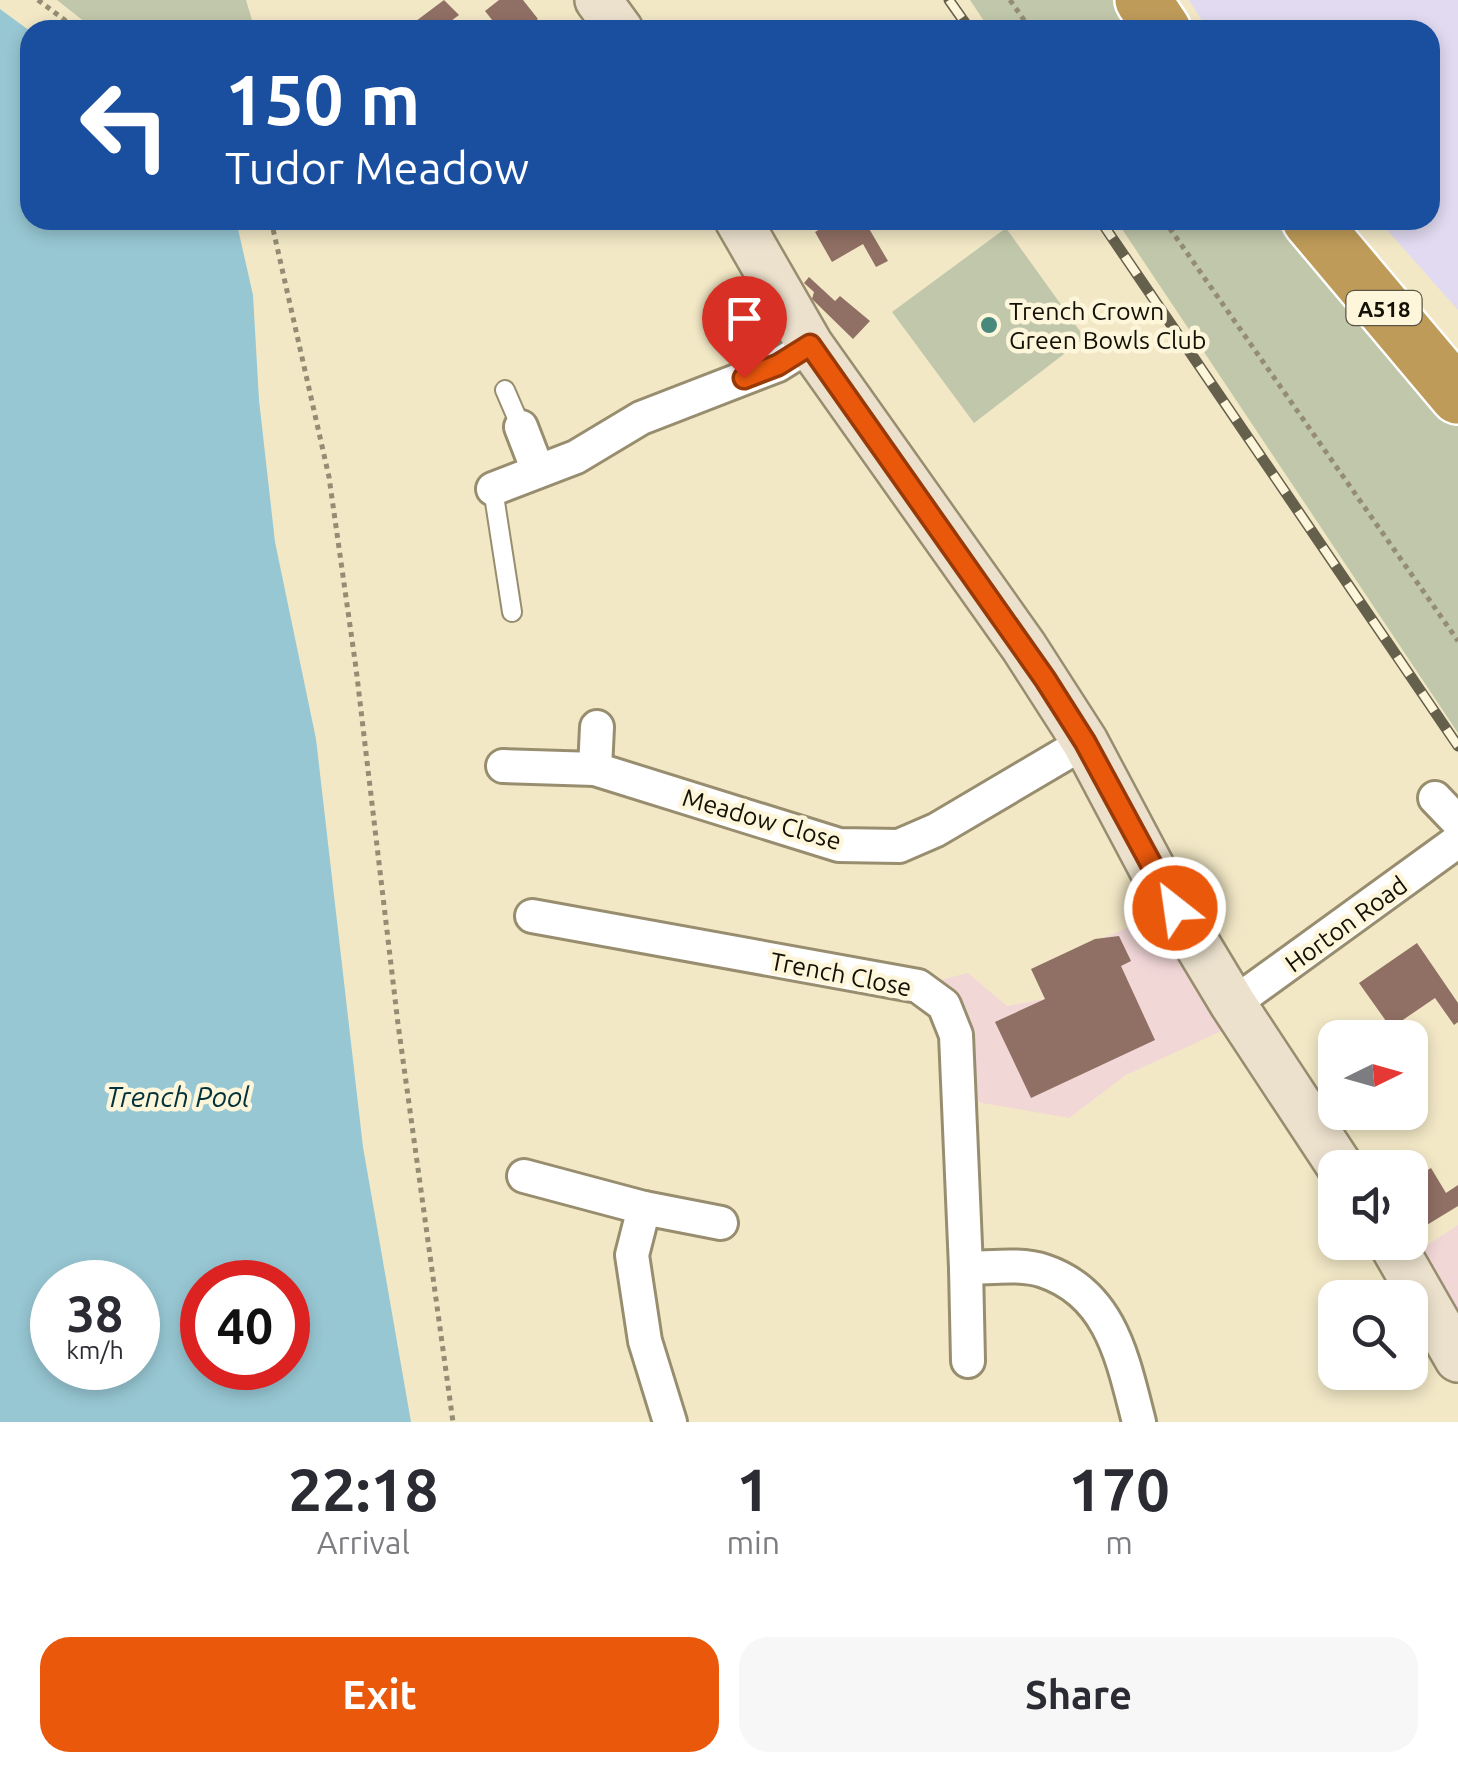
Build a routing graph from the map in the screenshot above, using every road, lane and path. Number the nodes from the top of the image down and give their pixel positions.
1 (38, 0) edge
2 (65, 20) edge
3 (273, 230) edge
4 (744, 230) edge
5 (1171, 230) edge
6 (1318, 230) edge
7 (810, 345) junction
8 (505, 390) dead end
9 (1458, 396) edge
10 (521, 427) joint
11 (538, 471) junction
12 (492, 489) joint
13 (512, 612) dead end
14 (1458, 641) edge
15 (597, 727) dead end
16 (1085, 742) junction
17 (503, 766) dead end
18 (594, 769) junction
19 (1458, 841) edge
20 (532, 916) dead end
21 (1233, 1004) junction
22 (1329, 1150) edge
23 (524, 1176) dead end
24 (644, 1208) junction
25 (721, 1223) dead end
26 (1401, 1260) edge
27 (966, 1268) junction
28 (1458, 1359) edge
29 (968, 1361) dead end
30 (453, 1422) edge
31 (670, 1422) edge
32 (1139, 1422) edge

1 - 2 path
3 - 30 path
4 - 7 street
5 - 14 path
6 - 9 highway, A518
7 - 11 street
7 - 16 street
8 - 10 lane
10 - 11 street
11 - 12 street
12 - 13 lane
15 - 18 street
16 - 18 street, Meadow Close
16 - 21 street
17 - 18 street, Meadow Close
19 - 21 street, Horton Road
20 - 27 street, Trench Close
21 - 22 street
23 - 24 street
24 - 25 street
24 - 31 street
26 - 28 street
27 - 29 street, Trench Close
27 - 32 street

